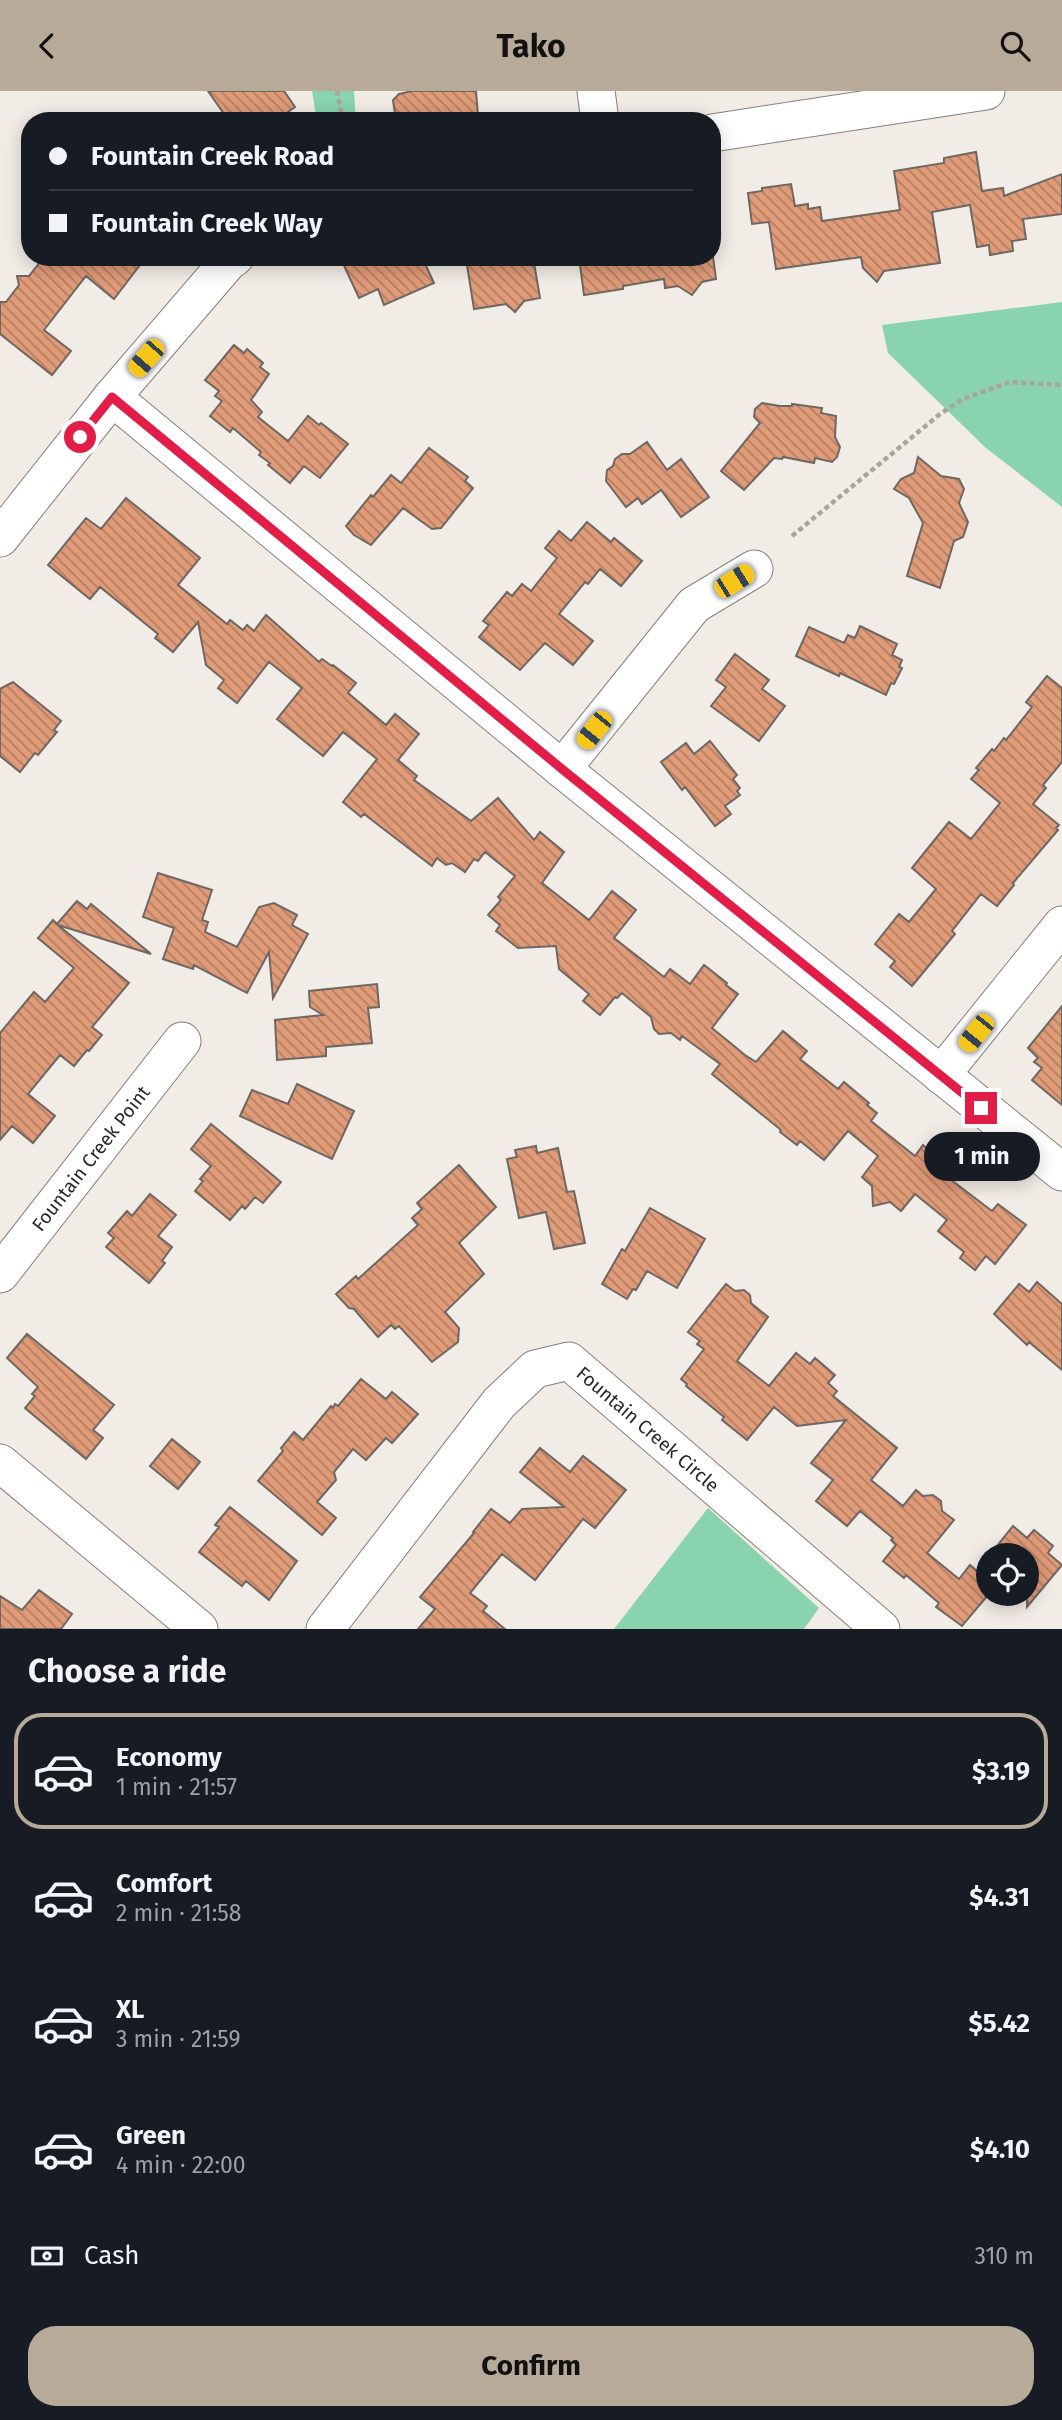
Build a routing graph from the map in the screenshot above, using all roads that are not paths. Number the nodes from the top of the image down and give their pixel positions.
1 (596, 91) edge
2 (986, 91) edge
3 (599, 112) edge
4 (721, 132) edge
5 (225, 266) edge
6 (112, 397) junction
7 (0, 538) edge
8 (754, 569) dead end
9 (562, 769) junction
10 (1062, 925) edge
11 (182, 1041) dead end
12 (941, 1075) junction
13 (1062, 1172) edge
14 (0, 1274) edge
15 (0, 1463) edge
16 (198, 1629) edge
17 (325, 1629) edge
18 (881, 1629) edge

1 - 3 street
2 - 4 street
5 - 6 street
6 - 7 street
6 - 9 street
8 - 9 street
9 - 12 street
10 - 12 street
11 - 14 street, Fountain Creek Point
12 - 13 street
15 - 16 street
17 - 18 street, Fountain Creek Circle

